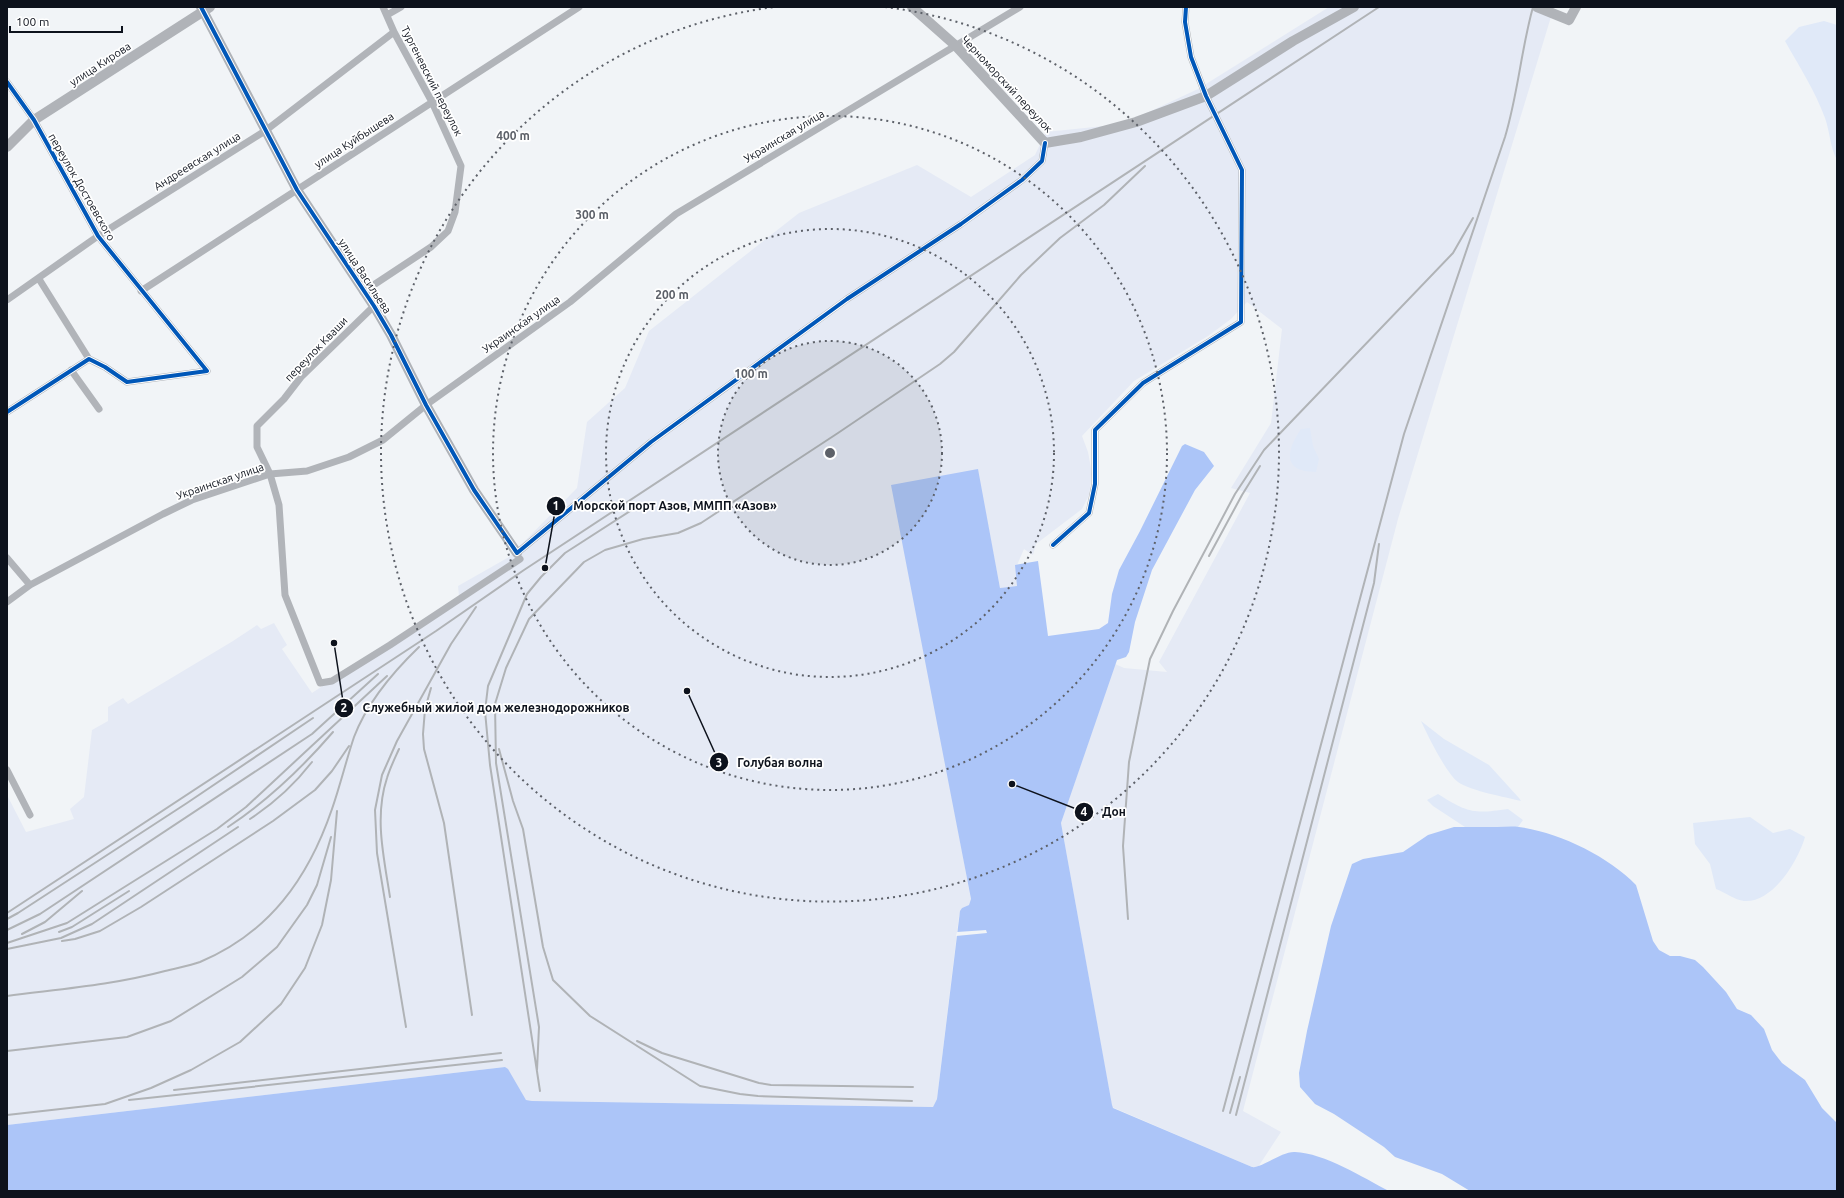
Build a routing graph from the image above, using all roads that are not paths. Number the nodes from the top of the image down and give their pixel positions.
1 (383, 7) edge
2 (401, 7) edge
3 (579, 7) edge
4 (912, 7) edge
5 (1020, 7) edge
6 (1186, 7) edge
7 (1354, 7) edge
8 (1537, 7) edge
9 (1576, 7) edge
10 (205, 8) edge
11 (387, 15) junction
12 (394, 32) junction
13 (956, 46) junction
14 (7, 82) edge
15 (1206, 96) junction
16 (432, 102) junction
17 (34, 120) junction
18 (265, 131) junction
19 (1045, 143) junction
20 (7, 147) edge
21 (297, 190) junction
22 (98, 236) junction
23 (39, 279) junction
24 (141, 291) junction
25 (364, 292) junction
26 (7, 300) edge
27 (374, 306) junction
28 (89, 359) junction
29 (71, 370) junction
30 (426, 405) junction
31 (99, 409) dead end
32 (7, 412) edge
33 (270, 474) junction
34 (1053, 545) dead end
35 (518, 556) junction
36 (7, 558) edge
37 (30, 585) junction
38 (7, 602) edge
39 (7, 770) edge
40 (30, 815) dead end

1 - 11 street, Тургеневский переулок
2 - 11 street
3 - 16 street, улица Куйбышева
4 - 13 street, Черноморский переулок
5 - 13 street, Украинская улица
6 - 15 street
7 - 15 street, Черноморский переулок
8 - 9 street
10 - 17 street, улица Кирова
10 - 18 street, улица Васильева
11 - 12 street, Тургеневский переулок
12 - 16 street, Тургеневский переулок
12 - 18 street, Андреевская улица
13 - 19 street, Черноморский переулок
13 - 30 street, Украинская улица
14 - 17 street, переулок Достоевского
15 - 19 street, Черноморский переулок
15 - 34 street
16 - 21 street, улица Куйбышева
16 - 25 street, Тургеневский переулок
17 - 20 street, улица Кирова
17 - 22 street, переулок Достоевского
18 - 21 street, улица Васильева
18 - 22 street, Андреевская улица
19 - 35 street
21 - 24 street, улица Куйбышева
21 - 25 street, улица Васильева
22 - 23 street, Андреевская улица
22 - 24 street, переулок Достоевского
23 - 26 street, Андреевская улица
23 - 28 street
24 - 28 street, переулок Достоевского
25 - 27 street, улица Васильева
27 - 30 street, улица Васильева
27 - 33 street, переулок Кваши
28 - 29 street
29 - 31 street
29 - 32 street
30 - 33 street, Украинская улица
30 - 35 street, улица Васильева
33 - 35 street
33 - 37 street, Украинская улица
36 - 37 street
37 - 38 street, Украинская улица
39 - 40 street

